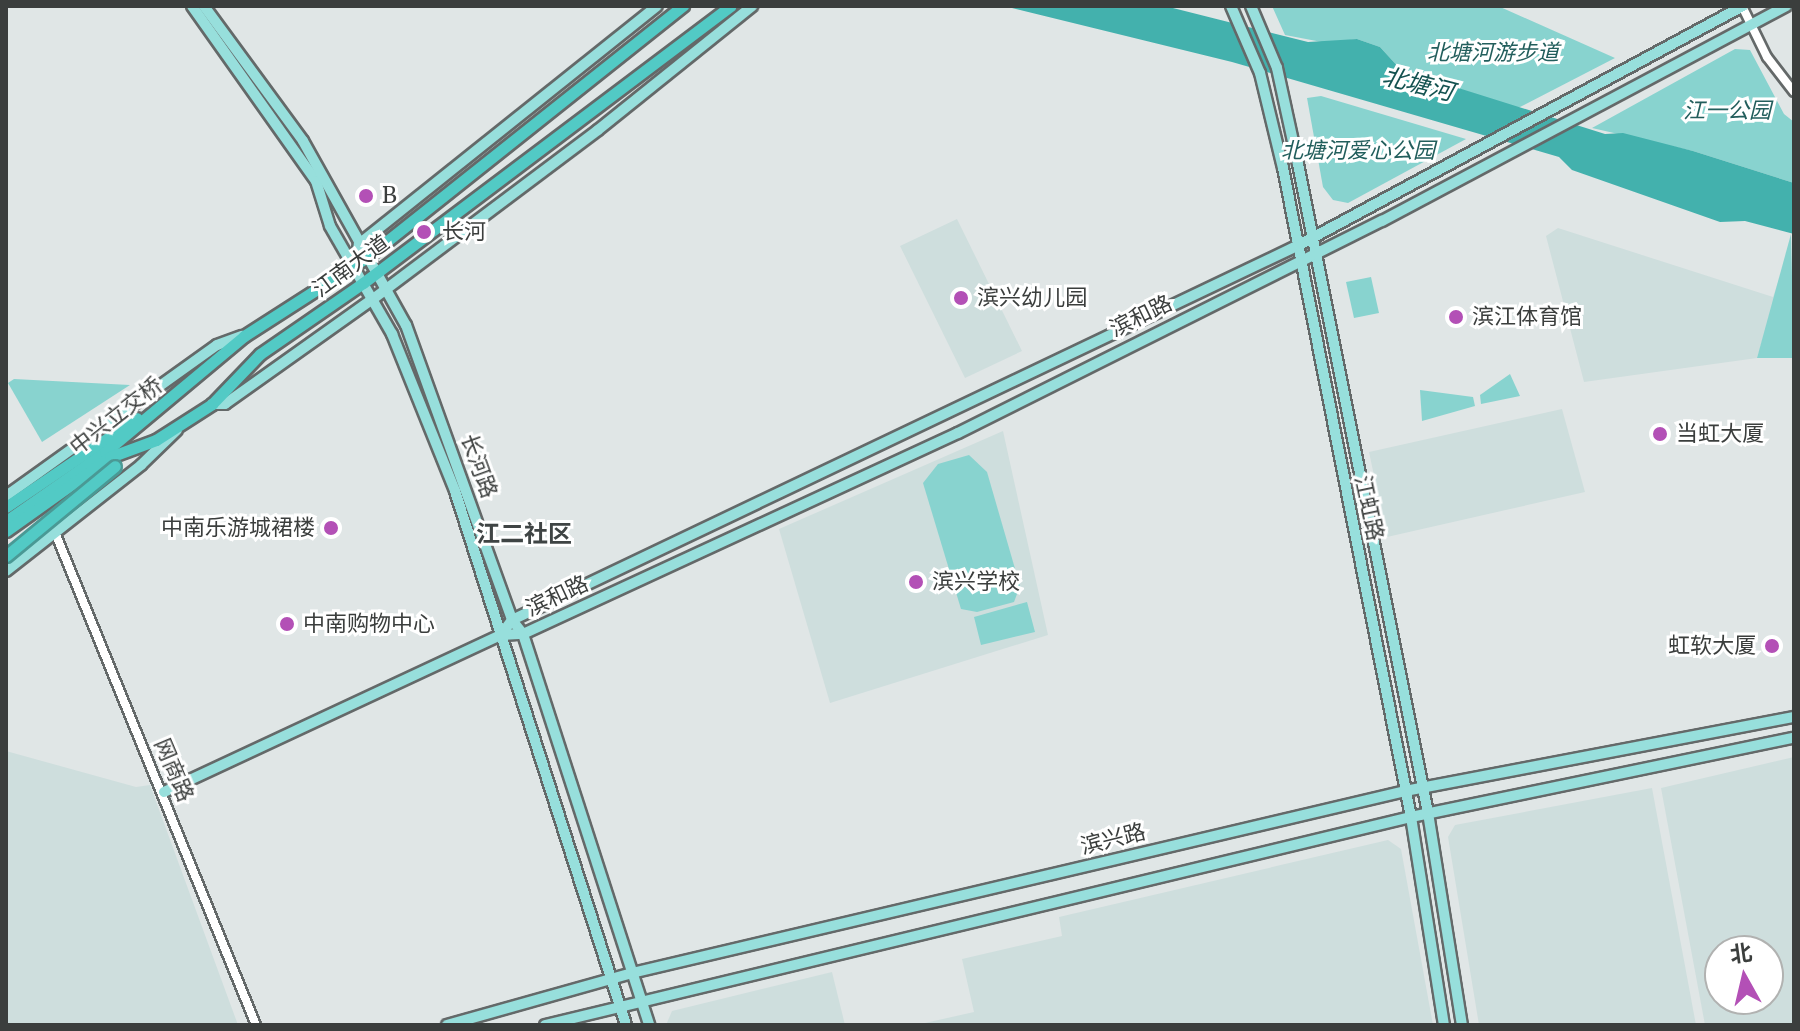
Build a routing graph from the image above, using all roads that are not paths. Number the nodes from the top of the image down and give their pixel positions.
1 (192, 6) edge
2 (657, 6) edge
3 (730, 6) edge
4 (752, 6) edge
5 (1231, 6) edge
6 (1251, 6) edge
7 (1742, 6) edge
8 (1786, 6) edge
9 (678, 10) edge
10 (205, 13) edge
11 (1752, 25) junction
12 (1794, 92) edge
13 (479, 157) junction
14 (513, 170) junction
15 (523, 187) junction
16 (1313, 235) junction
17 (359, 244) junction
18 (1299, 245) junction
19 (1316, 253) junction
20 (367, 257) junction
21 (1302, 260) junction
22 (354, 266) junction
23 (376, 273) junction
24 (363, 283) junction
25 (386, 288) junction
26 (373, 299) junction
27 (244, 336) junction
28 (212, 404) junction
29 (184, 423) junction
30 (107, 454) junction
31 (6, 496) edge
32 (6, 507) edge
33 (6, 521) edge
34 (54, 530) junction
35 (6, 531) edge
36 (6, 556) edge
37 (6, 571) edge
38 (512, 620) junction
39 (523, 634) junction
40 (501, 635) junction
41 (1794, 717) edge
42 (1794, 738) edge
43 (1423, 787) junction
44 (1405, 791) junction
45 (164, 792) junction
46 (1428, 813) junction
47 (1411, 817) junction
48 (632, 973) junction
49 (611, 979) junction
50 (641, 999) junction
51 (620, 1006) junction
52 (256, 1025) edge
53 (447, 1025) edge
54 (545, 1025) edge
55 (626, 1025) edge
56 (649, 1025) edge
57 (1444, 1025) edge
58 (1462, 1025) edge

1 - 10 main road, 长河路
2 - 13 main road
3 - 14 highway, 江南大道
4 - 15 main road
5 - 18 main road, 江虹路
6 - 16 main road, 江虹路
7 - 11 street
7 - 16 main road, 滨和路
8 - 11 main road, 滨和路
9 - 13 highway, 江南大道
10 - 17 main road, 长河路
10 - 22 main road, 长河路
11 - 12 street
11 - 19 main road, 滨和路
13 - 17 main road
13 - 20 highway, 江南大道
14 - 15 main road
14 - 23 highway, 江南大道
15 - 25 main road
16 - 18 main road, 滨和路
16 - 19 main road, 江虹路
17 - 20 main road, 长河路
17 - 22 main road
18 - 21 main road, 江虹路
18 - 38 main road, 滨和路
19 - 21 main road, 滨和路
19 - 43 main road, 江虹路
20 - 22 highway, 江南大道
20 - 23 main road, 长河路
21 - 39 main road, 滨和路
21 - 44 main road, 江虹路
22 - 24 main road, 长河路
22 - 27 highway, 江南大道
23 - 24 highway, 江南大道
23 - 25 main road, 长河路
24 - 26 main road, 长河路
24 - 28 highway, 江南大道
25 - 26 main road
25 - 38 main road, 长河路
26 - 28 main road
26 - 40 main road, 长河路
27 - 30 highway, 中兴立交桥
27 - 31 main road, 江南大道
28 - 29 highway, 江南大道
29 - 30 highway, 中兴立交桥
29 - 34 main road, 江南大道
30 - 32 highway
30 - 33 highway, 中兴立交桥
30 - 35 highway, 中兴立交桥
30 - 36 highway, bridge
34 - 37 main road, 江南大道
34 - 45 street, 网商路
38 - 39 main road, 长河路
38 - 40 main road, 滨和路
39 - 40 main road, 滨和路
39 - 48 main road, 长河路
40 - 45 main road, 滨和路
40 - 49 main road, 长河路
41 - 43 main road, 滨兴路
42 - 46 main road, 滨兴路
43 - 44 main road, 滨兴路
43 - 46 main road, 江虹路
44 - 47 main road, 江虹路
44 - 48 main road, 滨兴路
45 - 52 street, 网商路
46 - 47 main road, 滨兴路
46 - 58 main road, 江虹路
47 - 50 main road, 滨兴路
47 - 57 main road, 江虹路
48 - 49 main road, 滨兴路
48 - 50 main road, 长河路
49 - 51 main road, 长河路
49 - 53 main road, 滨兴路
50 - 51 main road, 滨兴路
50 - 56 main road, 长河路
51 - 54 main road, 滨兴路
51 - 55 main road, 长河路

